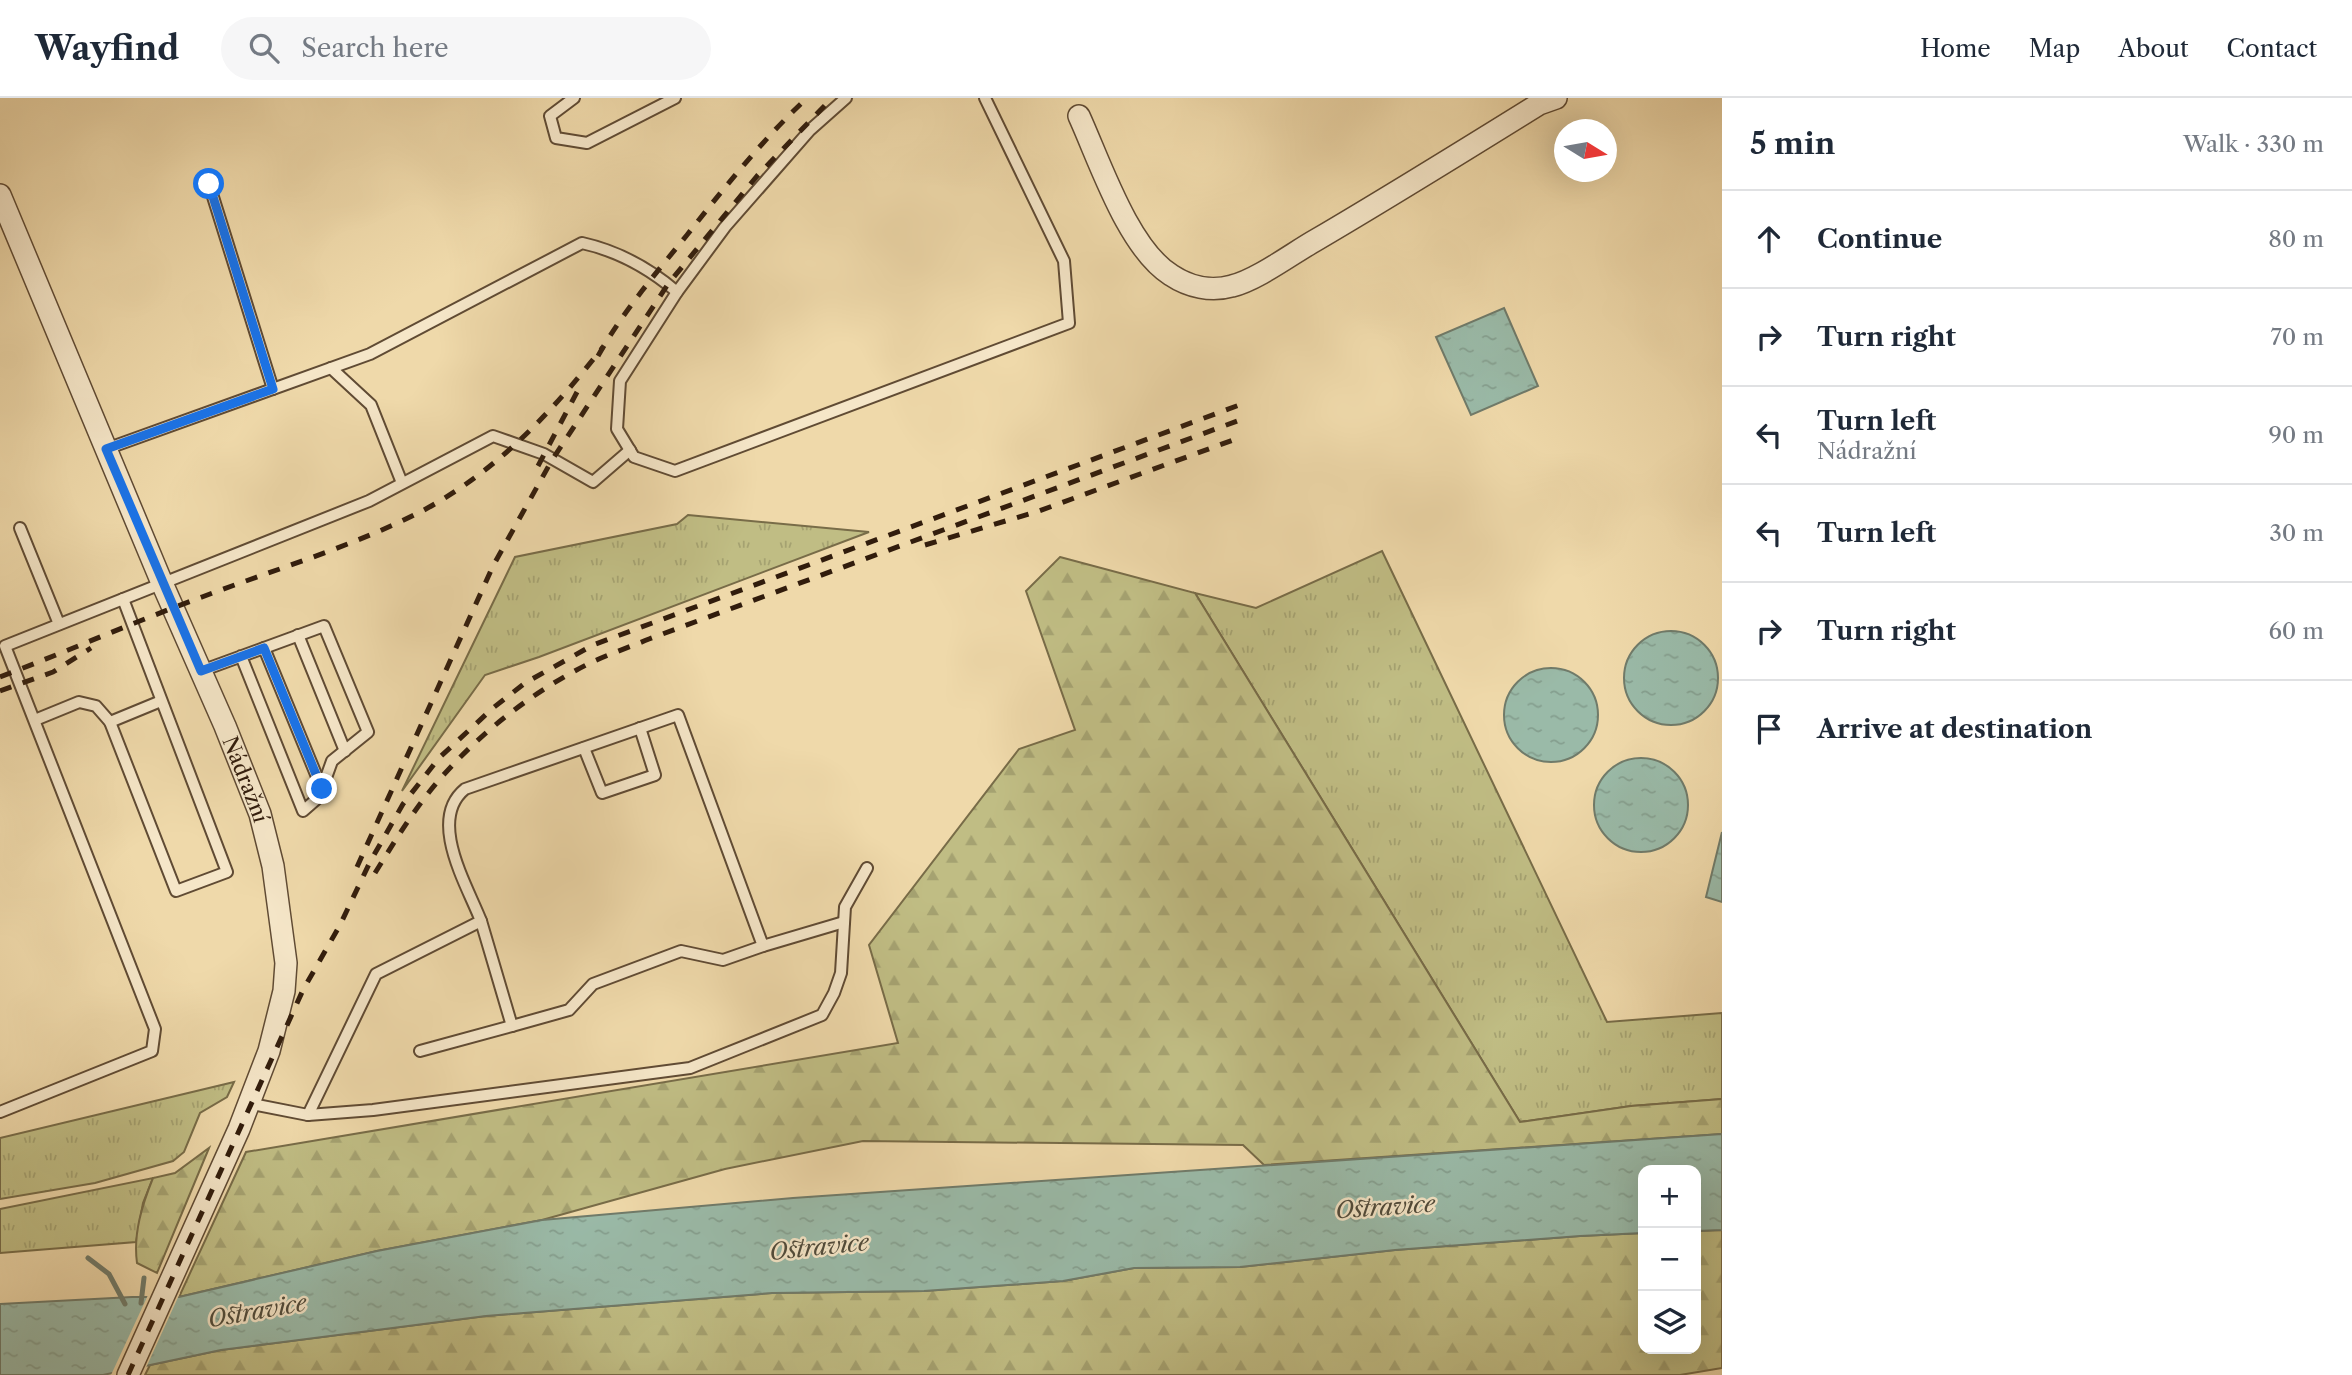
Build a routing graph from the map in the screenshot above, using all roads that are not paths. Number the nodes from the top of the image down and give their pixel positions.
1 (573, 98) edge
2 (675, 98) edge
3 (846, 98) edge
4 (985, 98) edge
5 (1544, 100) edge
6 (1079, 116) dead end
7 (209, 184) dead end
8 (0, 195) edge
9 (677, 292) junction
10 (331, 368) junction
11 (273, 389) junction
12 (106, 449) junction
13 (630, 450) junction
14 (402, 483) junction
15 (20, 528) dead end
16 (162, 583) junction
17 (123, 599) junction
18 (59, 624) junction
19 (298, 635) junction
20 (2, 645) edge
21 (264, 648) junction
22 (242, 656) junction
23 (201, 671) junction
24 (161, 701) junction
25 (35, 720) junction
26 (110, 722) junction
27 (640, 728) junction
28 (584, 748) junction
29 (345, 751) junction
30 (322, 789) junction
31 (867, 868) dead end
32 (481, 921) junction
33 (844, 922) junction
34 (764, 946) junction
35 (512, 1026) junction
36 (420, 1051) dead end
37 (247, 1103) junction
38 (0, 1112) edge
39 (308, 1115) junction
40 (128, 1375) edge

1 - 2 lane
3 - 9 lane
4 - 13 lane
5 - 6 street
7 - 11 lane
8 - 12 street, Nádražní
9 - 10 lane
9 - 13 lane
10 - 11 lane
10 - 14 lane
11 - 12 lane
12 - 16 street, Nádražní
13 - 14 lane
14 - 16 lane
15 - 18 lane
16 - 17 lane
16 - 23 street, Nádražní
17 - 18 lane
17 - 24 lane
18 - 20 lane
19 - 21 lane
19 - 29 lane
19 - 29 lane
20 - 25 lane
21 - 22 lane
21 - 30 lane
22 - 23 lane
22 - 30 lane
23 - 37 street, Nádražní
24 - 26 lane
24 - 26 lane
25 - 26 lane
25 - 38 lane
27 - 28 lane
27 - 28 lane
27 - 34 lane
28 - 32 lane
29 - 30 lane
31 - 33 lane
32 - 35 lane
32 - 39 lane
33 - 34 lane
33 - 39 lane
34 - 35 lane
35 - 36 lane
37 - 39 lane
37 - 40 street, Nádražní

